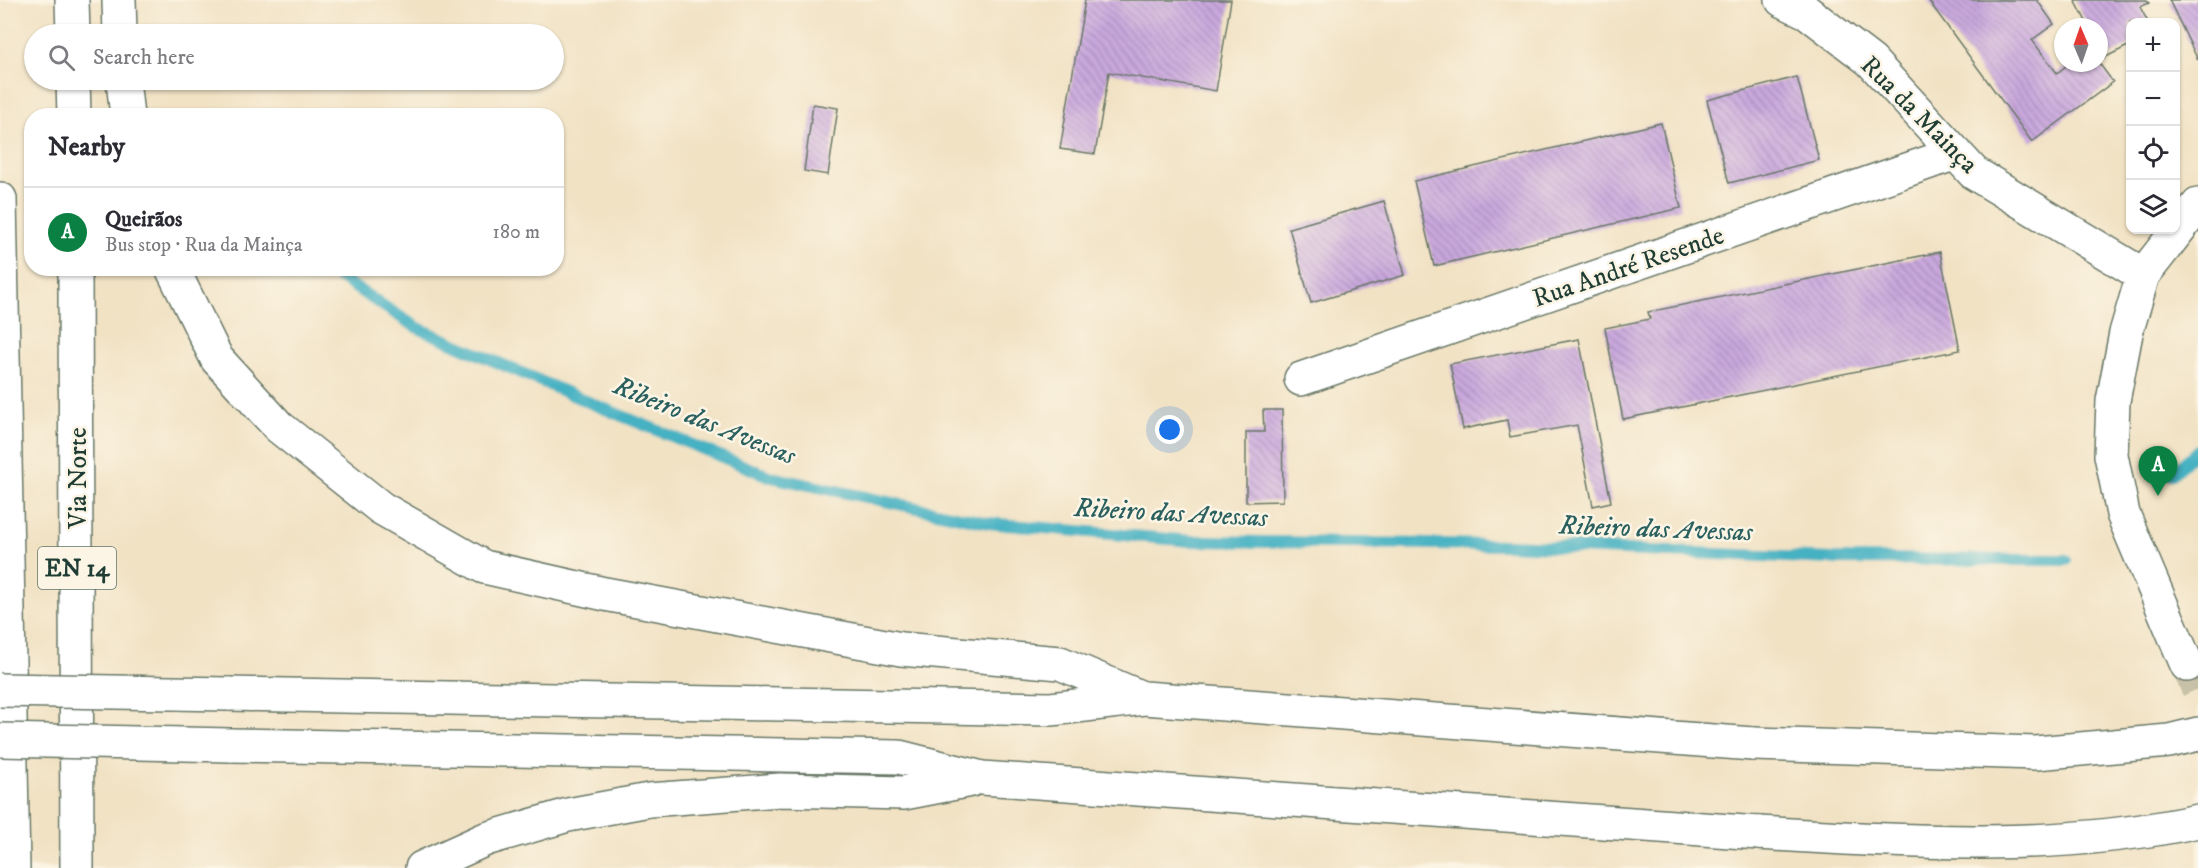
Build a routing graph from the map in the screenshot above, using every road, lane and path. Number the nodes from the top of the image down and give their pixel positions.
1 (72, 0) edge
2 (119, 0) edge
3 (1782, 0) edge
4 (73, 24) edge
5 (120, 24) edge
6 (73, 90) edge
7 (124, 90) edge
8 (74, 108) edge
9 (126, 108) edge
10 (1956, 153) junction
11 (0, 198) edge
12 (2198, 205) edge
13 (2143, 275) junction
14 (75, 276) edge
15 (176, 276) edge
16 (1300, 379) dead end
17 (2187, 664) tunnel mouth
18 (0, 690) edge
19 (1144, 699) junction
20 (2198, 734) edge
21 (0, 740) edge
22 (982, 778) junction
23 (2198, 820) edge
24 (13, 868) edge
25 (77, 868) edge
26 (422, 868) edge

1 - 4 main road
2 - 5 main road
3 - 10 main road, Rua da Mainça
6 - 8 main road
7 - 9 main road
10 - 13 main road, Rua da Mainça
10 - 16 main road, Rua André Resende
11 - 24 main road, EN 14
12 - 13 main road
13 - 17 main road
14 - 25 main road, Via Norte / EN 14
15 - 19 main road
18 - 19 main road, bridge
19 - 20 main road
21 - 22 main road, bridge
22 - 23 main road
22 - 26 main road

